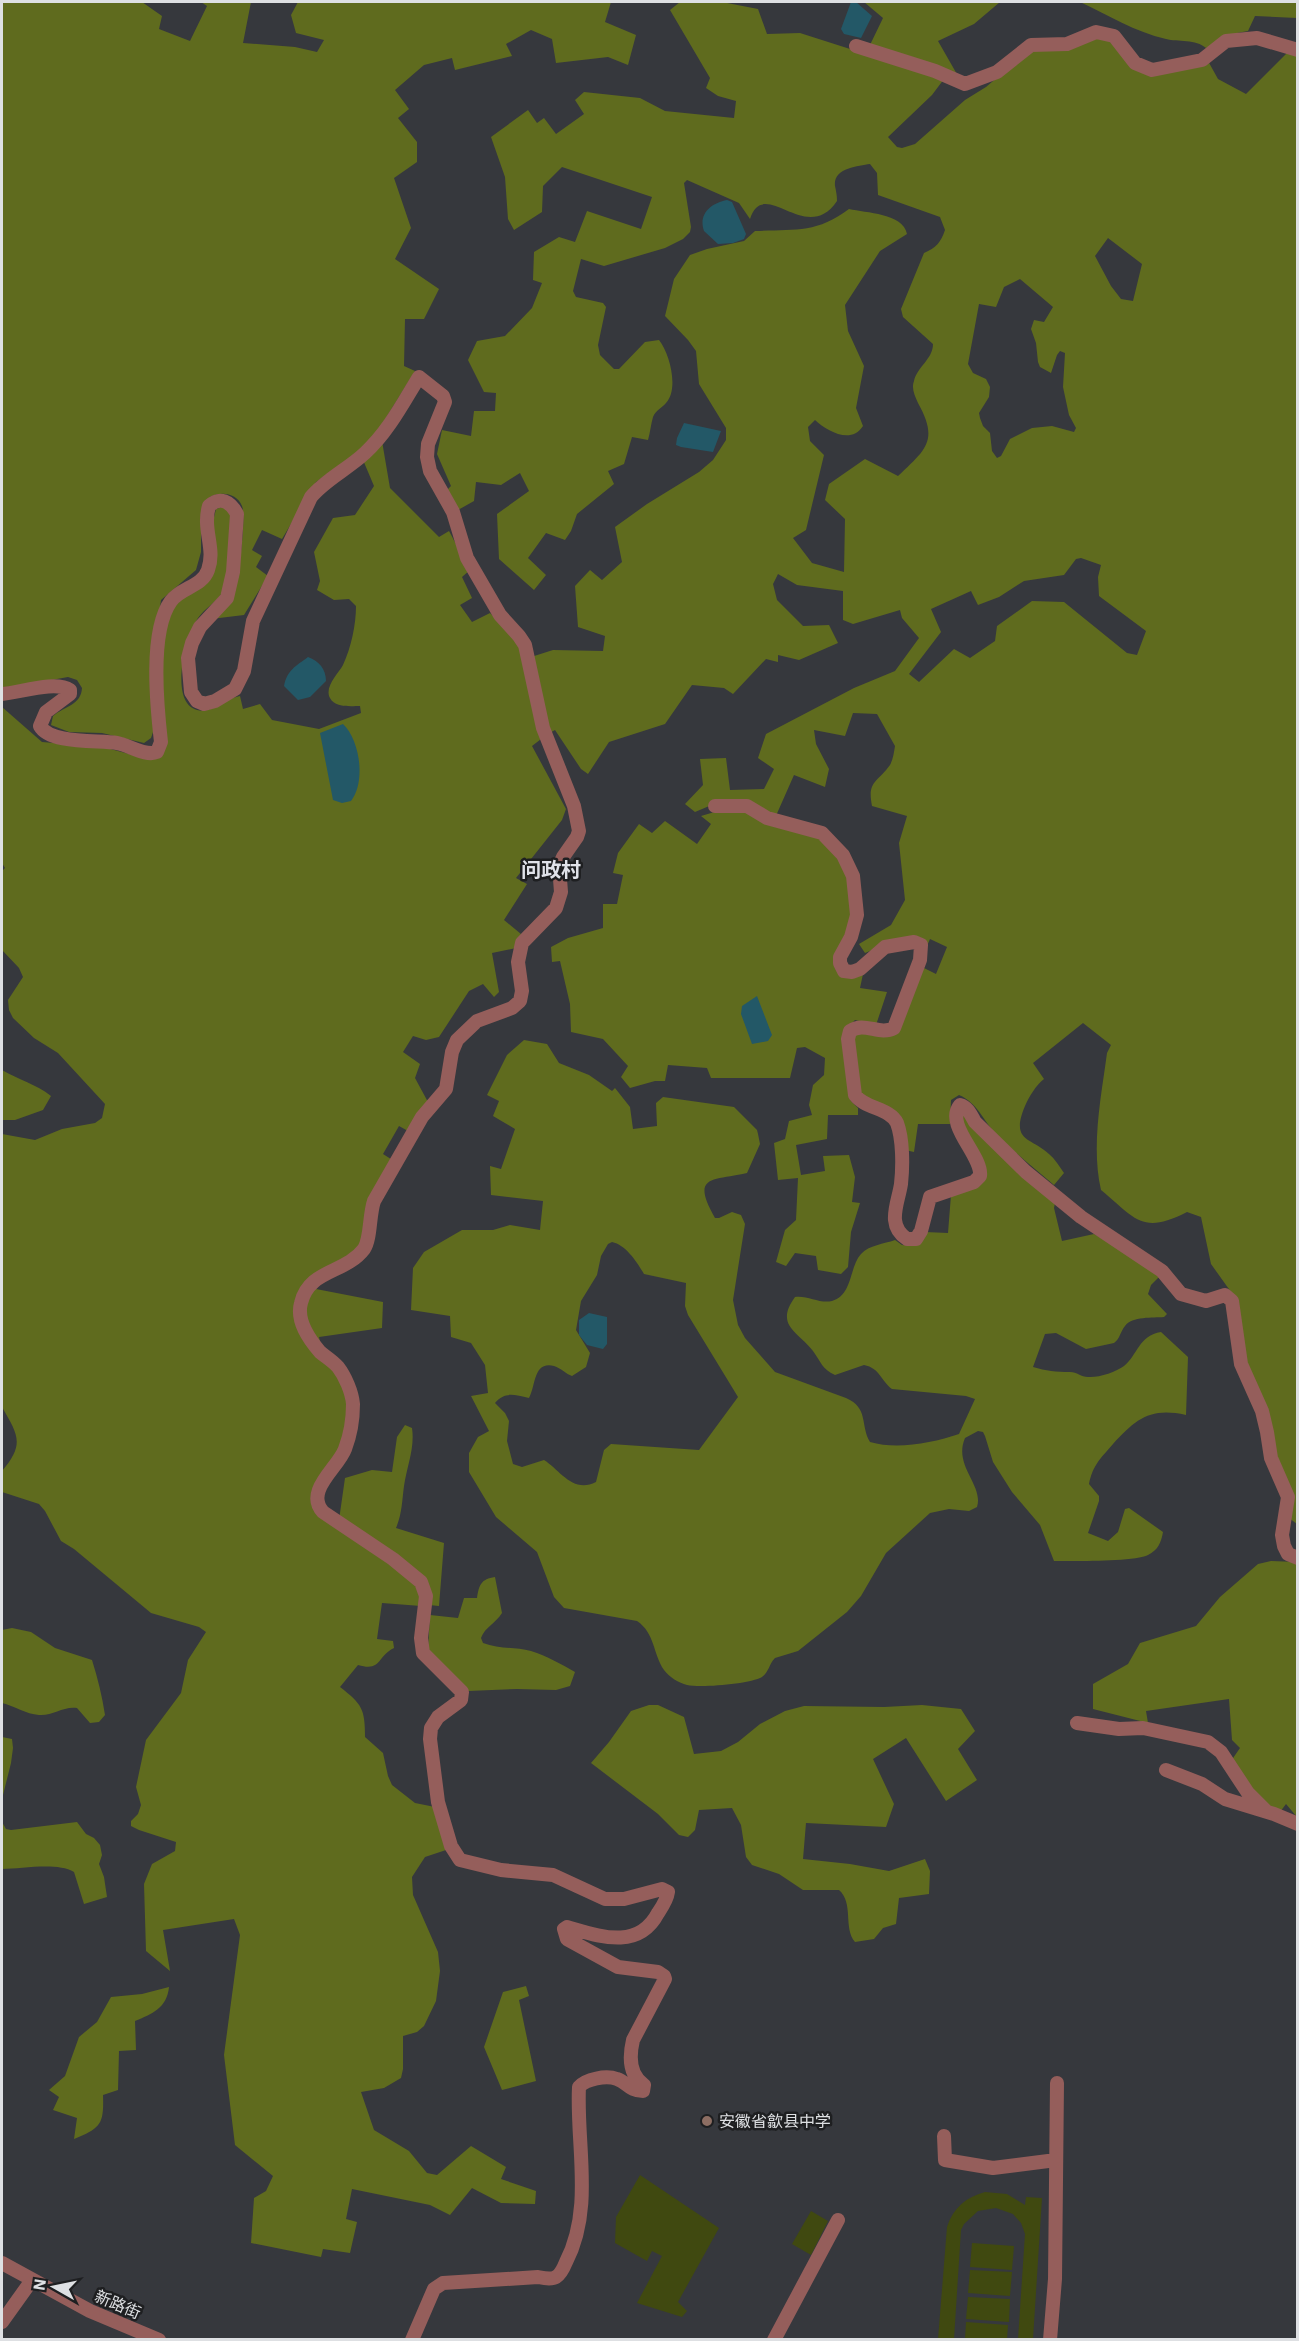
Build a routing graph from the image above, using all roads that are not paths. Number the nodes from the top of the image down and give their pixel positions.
1 (856, 46) dead end
2 (1298, 51) edge
3 (2, 694) edge
4 (716, 806) dead end
5 (1298, 1558) edge
6 (1077, 1723) dead end
7 (1166, 1770) dead end
8 (1266, 1811) junction
9 (1298, 1824) edge
10 (1056, 2084) dead end
11 (944, 2136) dead end
12 (1056, 2160) junction
13 (838, 2220) dead end
14 (2, 2264) edge
15 (32, 2280) junction
16 (2, 2322) edge
17 (159, 2340) edge
18 (412, 2340) edge
19 (774, 2340) edge
20 (1050, 2340) edge

1 - 2 street
3 - 18 street
4 - 5 street
6 - 8 street
7 - 8 street
8 - 9 street
10 - 12 street
11 - 12 street
12 - 20 street
13 - 19 street
14 - 15 street, 新路街
15 - 16 street
15 - 17 street, 新路街

